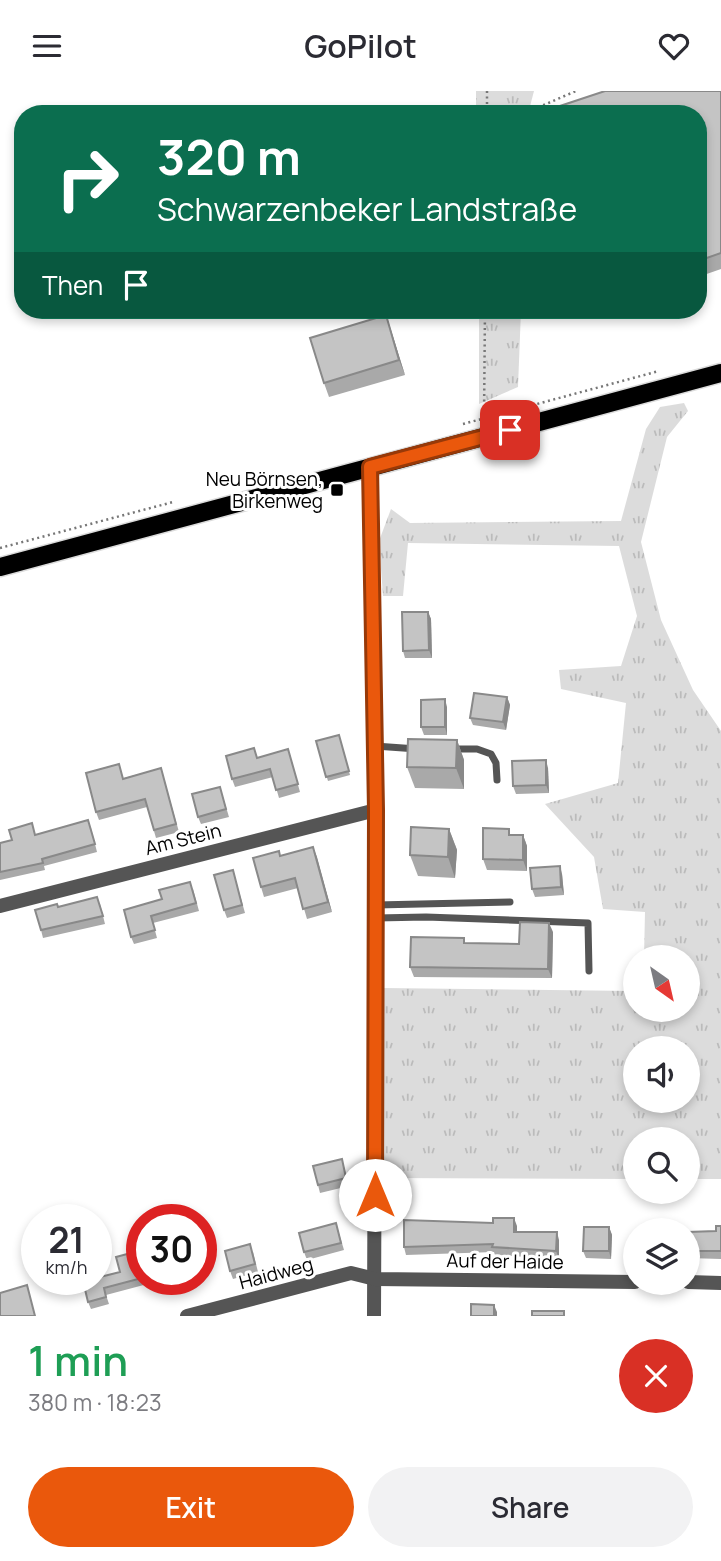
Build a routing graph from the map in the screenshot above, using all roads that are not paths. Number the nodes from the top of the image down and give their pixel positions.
1 (721, 373) edge
2 (370, 467) junction
3 (0, 567) edge
4 (375, 746) junction
5 (429, 749) edge
6 (440, 750) edge
7 (497, 780) dead end
8 (376, 810) junction
9 (510, 902) dead end
10 (0, 906) edge
11 (376, 912) junction
12 (589, 971) dead end
13 (374, 1279) junction
14 (623, 1282) edge
15 (700, 1282) edge
16 (721, 1283) edge
17 (187, 1316) edge
18 (374, 1316) edge

1 - 2 main road
2 - 3 main road
2 - 4 street
4 - 5 lane
4 - 8 street
6 - 7 lane
8 - 10 street, Am Stein
8 - 11 street
9 - 11 lane
11 - 12 lane
11 - 13 street
13 - 14 street, Auf der Haide
13 - 17 street, Haidweg
13 - 18 street
15 - 16 street

